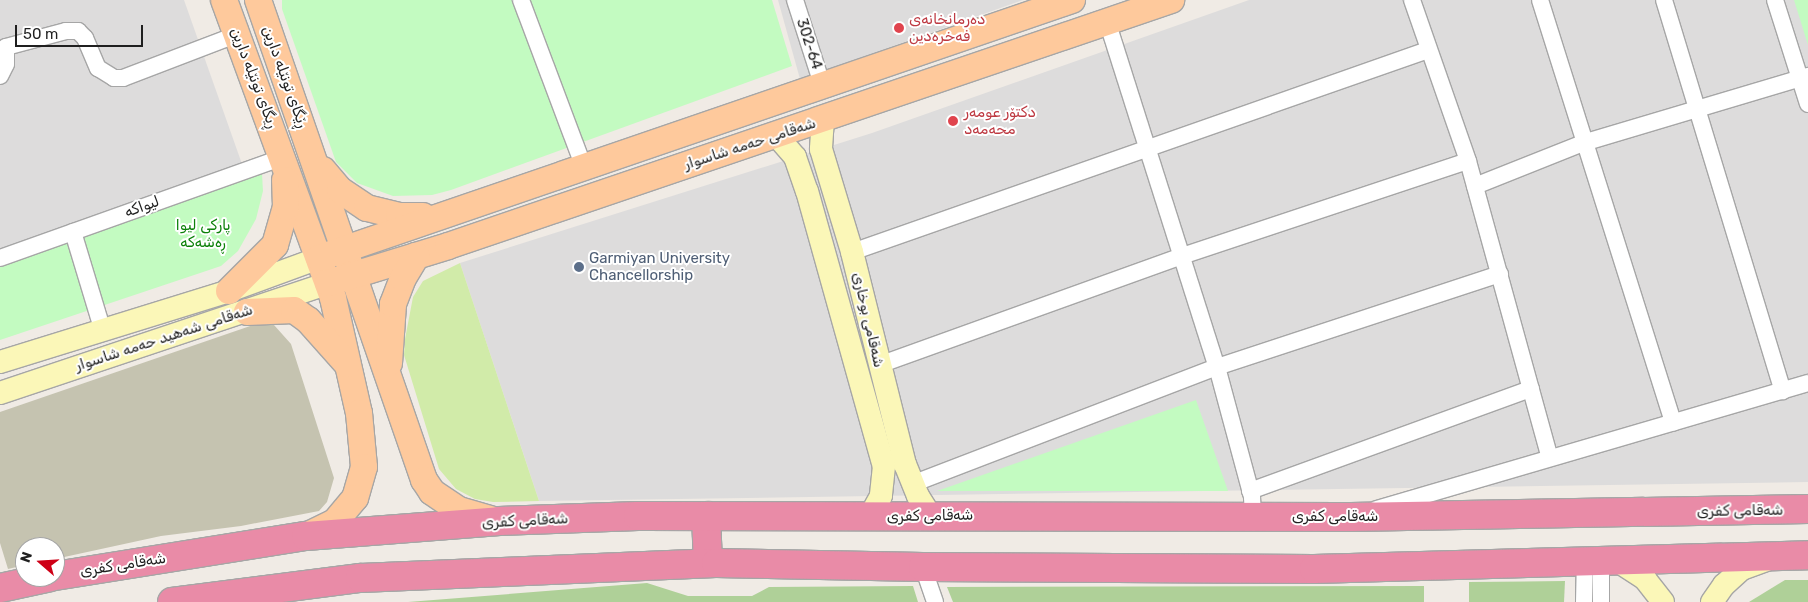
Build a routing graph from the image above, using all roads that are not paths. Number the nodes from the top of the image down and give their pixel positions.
1 (224, 0) edge
2 (258, 0) edge
3 (521, 0) edge
4 (795, 0) edge
5 (1171, 0) edge
6 (1412, 0) edge
7 (1540, 0) edge
8 (1664, 0) edge
9 (1775, 0) edge
10 (1061, 2) edge
11 (1107, 21) junction
12 (238, 34) junction
13 (1428, 50) junction
14 (0, 76) edge
15 (1804, 77) edge
16 (835, 84) junction
17 (858, 104) junction
18 (1808, 104) edge
19 (1700, 109) junction
20 (823, 119) junction
21 (776, 134) junction
22 (1583, 144) junction
23 (1147, 146) junction
24 (312, 154) junction
25 (284, 157) junction
26 (1468, 161) junction
27 (584, 168) junction
28 (832, 185) junction
29 (1475, 186) junction
30 (807, 191) junction
31 (446, 213) junction
32 (73, 232) junction
33 (346, 250) junction
34 (852, 252) junction
35 (416, 256) junction
36 (1182, 256) junction
37 (0, 258) edge
38 (319, 258) junction
39 (1500, 274) junction
40 (353, 275) junction
41 (328, 283) junction
42 (229, 291) junction
43 (247, 312) junction
44 (102, 328) junction
45 (0, 362) edge
46 (879, 365) junction
47 (1217, 368) junction
48 (351, 369) junction
49 (389, 376) junction
50 (1808, 383) edge
51 (1531, 389) junction
52 (1783, 390) junction
53 (0, 393) edge
54 (1673, 423) junction
55 (1550, 458) junction
56 (901, 471) junction
57 (1252, 504) junction
58 (1808, 509) edge
59 (706, 516) junction
60 (870, 516) junction
61 (931, 516) junction
62 (1351, 517) junction
63 (499, 521) junction
64 (306, 536) junction
65 (1795, 555) edge
66 (1601, 560) junction
67 (708, 563) junction
68 (923, 568) junction
69 (65, 574) edge
70 (15, 585) edge
71 (0, 588) edge
72 (172, 602) edge
73 (935, 602) edge
74 (1584, 602) edge
75 (1600, 602) edge
76 (1663, 602) edge
77 (1712, 602) edge

1 - 12 main road, ڕیگای تونێلە دارین
2 - 24 main road, ڕێگای تونێلە دارین
3 - 27 street
4 - 16 street, 302-64
5 - 11 main road, شەقامی حەمە شاسوار
6 - 13 street
7 - 22 street
8 - 19 street
9 - 15 street
10 - 16 main road, شەقامی حەمە شاسوار
11 - 17 main road, شەقامی حەمە شاسوار
11 - 23 street
12 - 14 street
12 - 25 main road, ڕیگای تونێلە دارین
13 - 23 street
13 - 26 street
15 - 18 street
15 - 19 street
16 - 17 main road
16 - 27 main road, شەقامی حەمە شاسوار
17 - 20 main road, شەقامی حەمە شاسوار
19 - 22 street
19 - 52 street
20 - 21 main road, شەقامی حەمە شاسوار
20 - 28 main road, شەقامی بوخاری
21 - 30 main road, شەقامی بوخاری
21 - 35 main road, شەقامی حەمە شاسوار
22 - 29 street
22 - 54 street
23 - 34 street
23 - 36 street
24 - 31 main road
24 - 33 main road, ڕێگای تونێلە دارین
25 - 32 street, لیواکە
25 - 38 main road, ڕیگای تونێلە دارین
25 - 42 main road
26 - 29 street
26 - 36 street
27 - 31 main road, شەقامی حەمە شاسوار
28 - 30 main road
28 - 34 main road, شەقامی بوخاری
29 - 39 street
30 - 56 main road, شەقامی بوخاری
31 - 33 main road, شەقامی حەمە شاسوار
32 - 37 street, لیواکە
32 - 44 street
33 - 38 main road, شەقامی حەمە شاسوار
33 - 40 main road, ڕێگای تونێلە دارین
34 - 46 main road, شەقامی بوخاری
35 - 40 main road, شەقامی حەمە شاسوار
35 - 49 main road
36 - 46 street
36 - 47 street
38 - 41 main road, ڕیگای تونێلە دارین
38 - 42 main road, شەقامی شەهید حەمە شاسوار
39 - 47 street
39 - 51 street
40 - 41 main road, شەقامی حەمە شاسوار
40 - 49 main road, ڕێگای تونێلە دارین
41 - 43 main road, شەقامی شەهید حەمە شاسوار
41 - 48 main road, ڕیگای تونێلە دارین
42 - 44 main road, شەقامی شەهید حەمە شاسوار
43 - 48 main road
43 - 53 main road, شەقامی شەهید حەمە شاسوار
44 - 45 main road, شەقامی شەهید حەمە شاسوار
46 - 56 main road, شەقامی بوخاری
47 - 56 street
47 - 57 street
48 - 64 main road, ڕیگای تونێلە دارین
49 - 63 main road, ڕێگای تونێلە دارین
50 - 52 street
51 - 55 street
51 - 57 street
52 - 54 street
54 - 55 street
55 - 62 street
56 - 60 main road, شەقامی بوخاری
56 - 61 main road, شەقامی بوخاری
57 - 61 highway, شەقامی کفری
57 - 62 highway, شەقامی کفری
58 - 62 highway, شەقامی کفری
59 - 60 highway, شەقامی کفری
59 - 63 highway, شەقامی کفری
59 - 67 highway
60 - 61 highway, شەقامی کفری
63 - 64 highway, شەقامی کفری
64 - 69 highway, شەقامی کفری
65 - 66 highway
65 - 77 main road
66 - 68 highway
66 - 74 street
66 - 75 street
66 - 76 main road
67 - 68 highway
67 - 72 highway
68 - 73 street
70 - 71 highway

